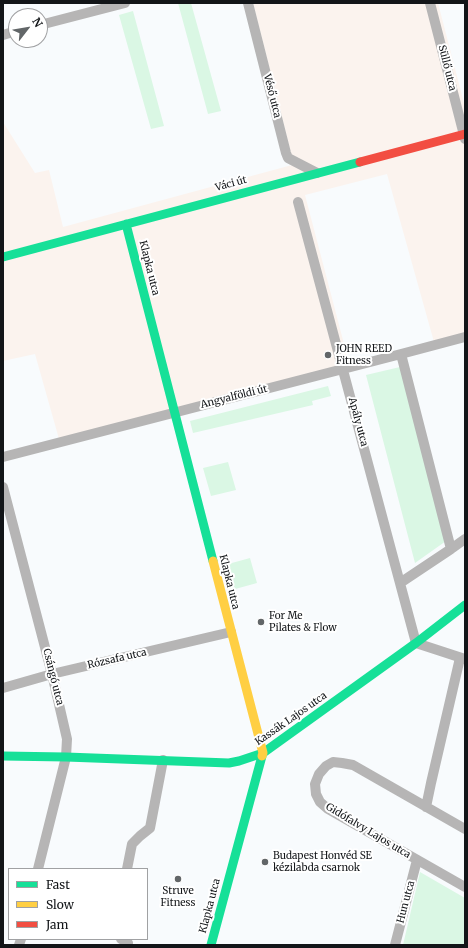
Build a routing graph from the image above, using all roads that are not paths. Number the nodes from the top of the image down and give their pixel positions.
1 (125, 3) edge
2 (248, 3) edge
3 (430, 3) edge
4 (48, 23) edge
5 (465, 135) edge
6 (317, 173) junction
7 (298, 202) dead end
8 (126, 224) junction
9 (3, 257) edge
10 (465, 337) edge
11 (401, 354) junction
12 (343, 369) junction
13 (175, 413) junction
14 (3, 457) edge
15 (3, 487) edge
16 (465, 539) edge
17 (451, 549) junction
18 (400, 582) junction
19 (465, 605) edge
20 (231, 632) junction
21 (416, 643) junction
22 (463, 658) edge
23 (52, 674) junction
24 (3, 688) edge
25 (263, 753) junction
26 (3, 756) edge
27 (66, 757) junction
28 (163, 760) junction
29 (426, 807) junction
30 (465, 829) edge
31 (417, 860) junction
32 (38, 868) edge
33 (127, 868) edge
34 (465, 887) edge
35 (210, 945) edge
36 (395, 945) edge

1 - 4 street
2 - 6 street, Véső utca
3 - 5 street, Süllő utca
5 - 6 street, Váci út
6 - 8 street, Váci út
7 - 12 street, Apály utca
8 - 9 street, Váci út
8 - 13 street, Klapka utca
10 - 11 street, Angyalföldi út
11 - 12 street, Angyalföldi út
11 - 17 street
12 - 13 street, Angyalföldi út
12 - 18 street, Apály utca
13 - 14 street, Angyalföldi út
13 - 20 street, Klapka utca
15 - 23 street, Csángó utca
16 - 17 street
17 - 18 street
18 - 21 street, Apály utca
19 - 21 street, Kassák Lajos utca
20 - 23 street, Rózsafa utca
20 - 25 street, Klapka utca
21 - 22 street
21 - 25 street, Kassák Lajos utca
22 - 29 street
23 - 24 street, Rózsafa utca
23 - 27 street, Csángó utca
25 - 28 street, Kassák Lajos utca
25 - 35 street, Klapka utca
26 - 27 street, Kassák Lajos utca
27 - 28 street, Kassák Lajos utca
27 - 32 street, Csángó utca
28 - 33 street
29 - 30 street, Gidófalvy Lajos utca
29 - 31 street, Gidófalvy Lajos utca
31 - 34 street, Gidófalvy Lajos utca
31 - 36 street, Hun utca

